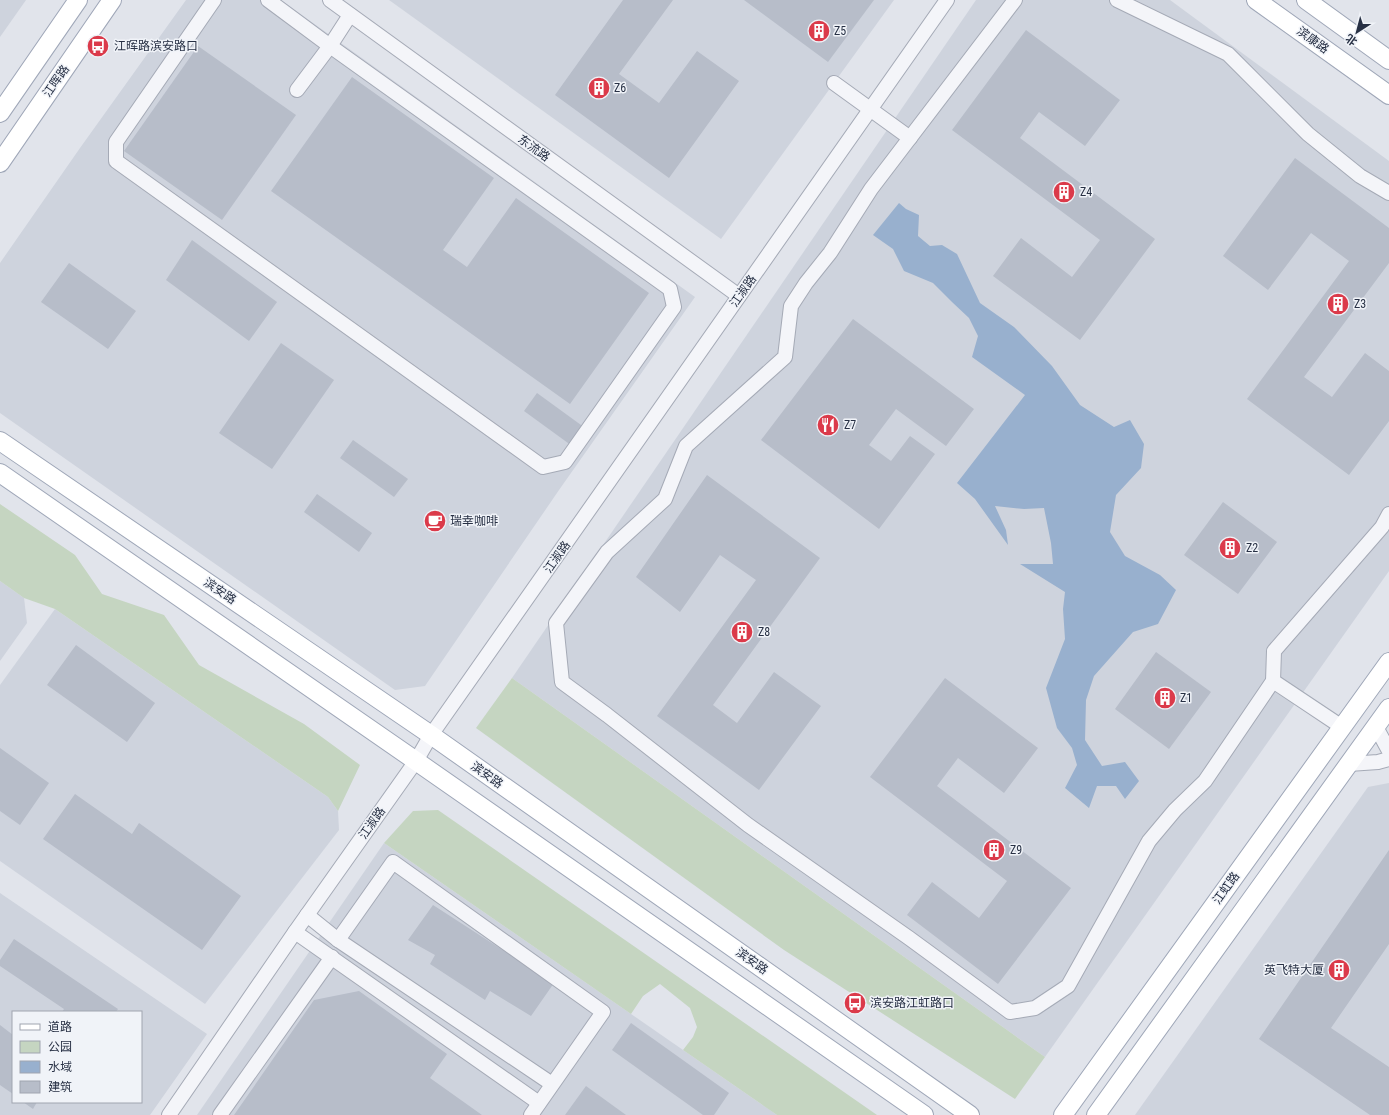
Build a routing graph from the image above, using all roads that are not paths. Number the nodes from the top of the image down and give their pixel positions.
1 (78, 0) edge
2 (112, 0) edge
3 (214, 0) edge
4 (268, 0) edge
5 (330, 0) edge
6 (947, 0) edge
7 (1015, 0) edge
8 (1117, 0) edge
9 (1256, 0) edge
10 (1306, 0) edge
11 (350, 15) junction
12 (330, 46) junction
13 (1389, 60) edge
14 (834, 82) dead end
15 (297, 90) dead end
16 (1389, 95) edge
17 (871, 109) junction
18 (0, 113) edge
19 (910, 138) junction
20 (0, 162) edge
21 (1389, 193) edge
22 (739, 296) junction
23 (0, 441) edge
24 (0, 473) edge
25 (1389, 514) edge
26 (1389, 662) edge
27 (1273, 681) junction
28 (1389, 708) edge
29 (1342, 727) junction
30 (1376, 727) junction
31 (431, 735) junction
32 (1389, 751) edge
33 (1389, 759) edge
34 (416, 761) junction
35 (1349, 764) junction
36 (307, 916) junction
37 (295, 932) junction
38 (338, 940) junction
39 (332, 957) junction
40 (552, 1084) junction
41 (539, 1103) junction
42 (169, 1115) edge
43 (220, 1115) edge
44 (531, 1115) edge
45 (924, 1115) edge
46 (970, 1115) edge
47 (1063, 1115) edge
48 (1096, 1115) edge

1 - 18 main road
2 - 20 main road, 江晖路
3 - 12 street
4 - 12 street
5 - 11 street, 东流路
6 - 17 street, 江淑路
7 - 19 street
8 - 21 street
9 - 16 main road, 滨康路
10 - 13 main road
11 - 12 street
11 - 22 street, 东流路
12 - 15 street
14 - 17 street
17 - 19 street
17 - 22 street, 江淑路
19 - 27 street
22 - 31 street, 江淑路
23 - 31 main road, 滨安路
24 - 34 main road
25 - 27 street
26 - 29 main road, 江虹路
27 - 29 street
28 - 30 main road
29 - 47 main road, 江虹路
30 - 32 street
30 - 35 main road
31 - 34 street, 江淑路
31 - 46 main road, 滨安路
33 - 35 street
34 - 36 street, 江淑路
34 - 45 main road
35 - 48 main road
36 - 37 street, 江淑路
36 - 38 street
37 - 39 street
37 - 42 street, 江淑路
38 - 40 street
38 - 40 street
39 - 41 street
39 - 43 street
40 - 41 street
41 - 44 street

